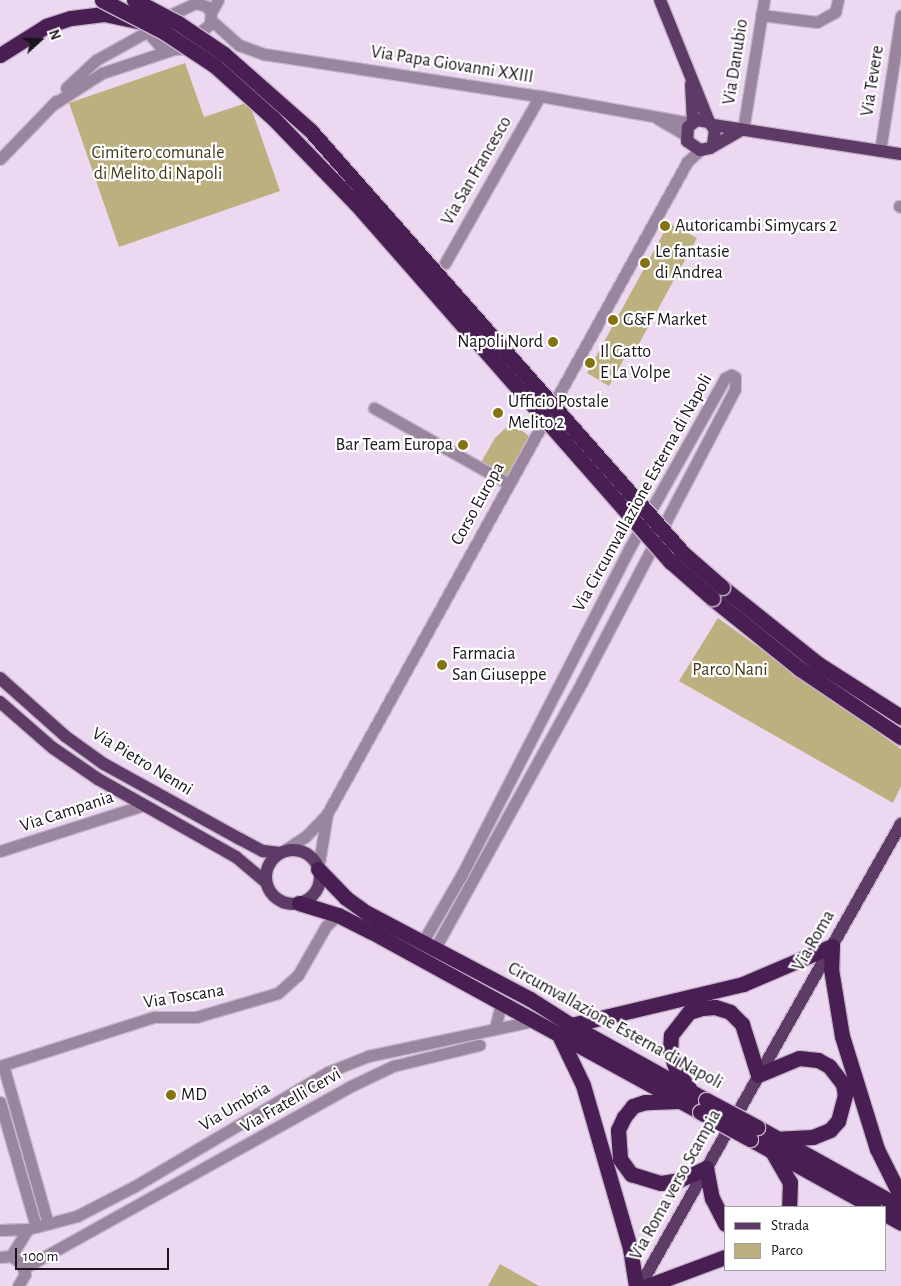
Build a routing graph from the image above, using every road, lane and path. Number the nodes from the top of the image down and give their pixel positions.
1 (102, 0) edge
2 (134, 0) edge
3 (150, 0) edge
4 (218, 0) edge
5 (660, 0) edge
6 (764, 0) edge
7 (838, 0) edge
8 (194, 2) edge
9 (761, 15) junction
10 (211, 16) junction
11 (901, 16) edge
12 (178, 23) junction
13 (149, 26) junction
14 (174, 49) junction
15 (252, 50) junction
16 (0, 55) edge
17 (691, 78) junction
18 (540, 96) junction
19 (52, 105) junction
20 (711, 124) junction
21 (689, 130) junction
22 (743, 130) junction
23 (713, 144) junction
24 (700, 150) junction
25 (880, 151) junction
26 (901, 154) edge
27 (0, 158) edge
28 (687, 162) junction
29 (445, 263) dead end
30 (374, 408) dead end
31 (509, 484) junction
32 (717, 593) junction
33 (0, 678) edge
34 (0, 702) edge
35 (901, 717) edge
36 (901, 737) edge
37 (144, 805) junction
38 (327, 814) junction
39 (901, 824) edge
40 (0, 851) edge
41 (280, 854) junction
42 (318, 869) junction
43 (266, 882) junction
44 (299, 903) junction
45 (338, 915) junction
46 (428, 946) junction
47 (832, 946) junction
48 (501, 1004) junction
49 (532, 1020) junction
50 (571, 1025) junction
51 (495, 1028) junction
52 (558, 1035) junction
53 (479, 1045) dead end
54 (1, 1066) edge
55 (758, 1075) junction
56 (687, 1097) junction
57 (0, 1102) edge
58 (775, 1145) junction
59 (706, 1168) junction
60 (901, 1197) edge
61 (789, 1206) edge
62 (871, 1206) edge
63 (901, 1207) edge
64 (886, 1215) edge
65 (724, 1222) edge
66 (48, 1224) junction
67 (886, 1224) edge
68 (901, 1224) edge
69 (32, 1228) junction
70 (0, 1230) edge
71 (6, 1256) edge
72 (724, 1257) edge
73 (24, 1268) junction
74 (21, 1285) edge
75 (638, 1286) edge
76 (647, 1286) edge

1 - 13 highway, bridge
2 - 12 highway, bridge
3 - 12 highway, bridge
4 - 10 street
5 - 17 main road, Corso Europa
6 - 9 street, Via Danubio
7 - 9 street
8 - 10 street
8 - 13 street, Via Papa Giovanni XXIII
9 - 22 street, Via Danubio
10 - 14 street
10 - 15 street, Via Papa Giovanni XXIII
11 - 25 street, Via Tevere
12 - 32 highway, bridge
13 - 14 street
13 - 16 highway, bridge
13 - 19 street, Via Papa Giovanni XXIII
13 - 32 highway, bridge
14 - 15 street, Via Papa Giovanni XXIII
14 - 19 street, Via Papa Giovanni XXIII
15 - 18 street, Via Papa Giovanni XXIII
17 - 20 main road, Corso Europa
17 - 21 main road, Corso Europa
18 - 21 street, Via Papa Giovanni XXIII
18 - 29 street, Via San Francesco
19 - 27 street, Via Papa Giovanni XXIII
20 - 21 main road
20 - 22 main road
20 - 23 main road
21 - 24 main road
21 - 28 street, Corso Europa
22 - 23 main road
22 - 25 main road
23 - 24 main road
24 - 28 street, Corso Europa
25 - 26 main road
28 - 31 street, Corso Europa
30 - 31 street
31 - 38 street, Corso Europa
32 - 35 highway
32 - 36 highway
33 - 41 main road, Via Pietro Nenni
34 - 37 main road, Via Pietro Nenni
37 - 40 street, Via Campania
37 - 43 main road, Via Pietro Nenni
38 - 41 street
38 - 42 street, Corso Europa
39 - 47 main road, Via Roma
41 - 42 main road
41 - 43 main road
42 - 44 main road
42 - 46 highway, Circumvallazione Esterna di Napoli
43 - 44 main road
44 - 45 highway, Circumvallazione Esterna di Napoli
45 - 48 highway, Circumvallazione Esterna di Napoli
45 - 54 street, Via Toscana
46 - 46 street, Via Circumvallazione Esterna di Napoli
46 - 50 highway, Circumvallazione Esterna di Napoli
47 - 50 highway
47 - 55 main road, Via Roma
47 - 60 highway
48 - 49 highway, Circumvallazione Esterna di Napoli
48 - 51 street
49 - 51 street, Via Umbria
49 - 52 highway, Circumvallazione Esterna di Napoli
50 - 56 highway, Circumvallazione Esterna di Napoli
51 - 66 street, Via Umbria
52 - 56 highway, Circumvallazione Esterna di Napoli
52 - 75 highway
53 - 73 street, Via Fratelli Cervi
54 - 66 street
55 - 56 highway
55 - 58 highway
55 - 59 main road, Via Roma verso Scampia
56 - 58 highway, Circumvallazione Esterna di Napoli, bridge
56 - 59 highway
57 - 69 street
58 - 61 highway
58 - 62 highway, Circumvallazione Esterna di Napoli
58 - 63 highway, Circumvallazione Esterna di Napoli
59 - 65 highway
59 - 75 main road, Via Roma verso Scampia
64 - 68 highway
66 - 69 street, Via Umbria
67 - 68 highway
69 - 70 street, Via Umbria
69 - 71 street
71 - 73 street
72 - 76 highway
73 - 74 street

